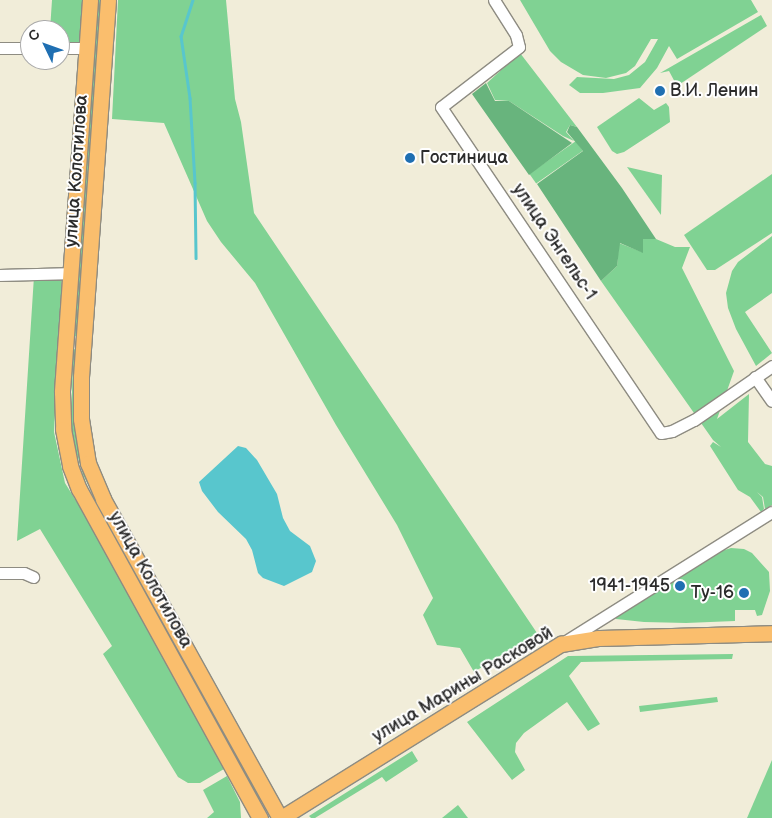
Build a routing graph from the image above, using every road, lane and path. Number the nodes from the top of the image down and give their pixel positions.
1 (90, 0) edge
2 (108, 0) edge
3 (494, 0) edge
4 (0, 48) edge
5 (20, 48) edge
6 (70, 48) edge
7 (87, 48) junction
8 (70, 273) junction
9 (0, 275) edge
10 (66, 344) junction
11 (83, 345) junction
12 (772, 366) edge
13 (755, 377) junction
14 (772, 401) edge
15 (769, 514) edge
16 (0, 573) edge
17 (33, 577) dead end
18 (772, 632) edge
19 (562, 644) junction
20 (260, 818) edge
21 (280, 818) edge

1 - 7 main road, улица Колотилова
2 - 11 main road, улица Колотилова
3 - 13 street, улица Энгельс-1
4 - 5 street
6 - 7 street
7 - 8 main road, улица Колотилова
8 - 9 street
8 - 10 main road, улица Колотилова
10 - 11 main road
10 - 20 main road, улица Колотилова
11 - 21 main road, улица Колотилова
12 - 13 street, улица Энгельс-1
13 - 14 street
15 - 19 street
16 - 17 street
18 - 19 main road, улица Марины Расковой
19 - 21 main road, улица Марины Расковой

